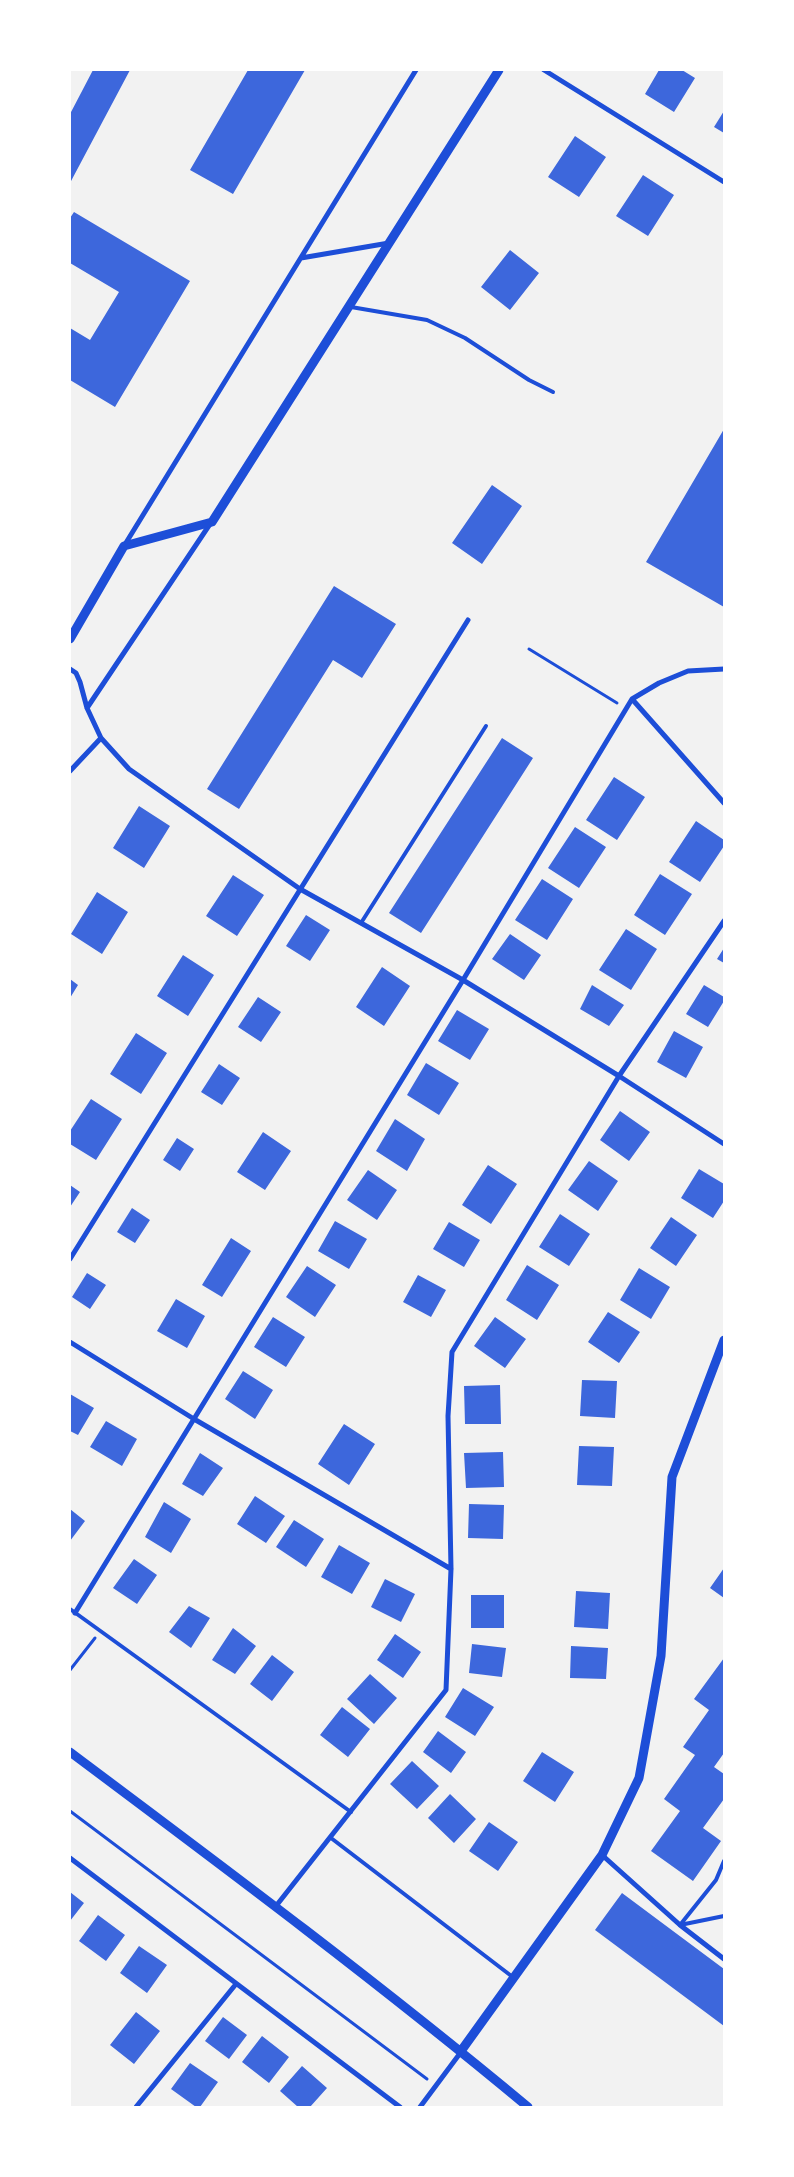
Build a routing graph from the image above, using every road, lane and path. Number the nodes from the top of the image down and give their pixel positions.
1 (416, 70) edge
2 (499, 70) edge
3 (544, 70) edge
4 (724, 182) edge
5 (389, 243) junction
6 (301, 258) junction
7 (348, 307) junction
8 (553, 392) dead end
9 (212, 522) junction
10 (124, 546) junction
11 (468, 620) dead end
12 (70, 639) edge
13 (529, 649) dead end
14 (70, 669) edge
15 (724, 669) edge
16 (632, 699) junction
17 (87, 708) junction
18 (626, 710) junction
19 (486, 726) dead end
20 (101, 738) junction
21 (70, 771) edge
22 (724, 804) edge
23 (300, 889) junction
24 (724, 921) edge
25 (361, 923) junction
26 (463, 980) junction
27 (619, 1076) junction
28 (724, 1144) edge
29 (70, 1259) edge
30 (724, 1340) edge
31 (70, 1342) edge
32 (194, 1419) junction
33 (452, 1569) junction
34 (70, 1609) edge
35 (75, 1613) junction
36 (100, 1631) junction
37 (70, 1670) edge
38 (70, 1752) edge
39 (70, 1810) edge
40 (351, 1812) junction
41 (331, 1838) junction
42 (602, 1855) junction
43 (70, 1858) edge
44 (724, 1860) edge
45 (276, 1906) junction
46 (724, 1916) edge
47 (680, 1925) junction
48 (724, 1959) edge
49 (514, 1979) junction
50 (236, 1984) junction
51 (461, 2051) junction
52 (436, 2086) junction
53 (136, 2107) edge
54 (400, 2107) edge
55 (420, 2107) edge
56 (528, 2107) edge

1 - 6 street
2 - 5 street
3 - 4 street
5 - 6 street
5 - 7 street
6 - 10 street
7 - 8 lane
7 - 9 street
9 - 10 street
9 - 17 street
10 - 12 street
11 - 23 street
13 - 18 path
14 - 17 street
15 - 16 street
16 - 18 street
16 - 22 street
17 - 20 street
18 - 26 street
19 - 25 lane
20 - 21 street
20 - 23 street
23 - 25 street
23 - 29 street
24 - 27 street
25 - 26 street
26 - 27 street
26 - 32 street
27 - 28 street
27 - 33 street
30 - 42 street
31 - 32 street
32 - 33 street
32 - 35 street
33 - 40 street
34 - 35 lane
35 - 36 lane
36 - 37 path
36 - 40 lane
38 - 45 street
39 - 52 path
40 - 41 street
41 - 45 street
41 - 49 lane
42 - 47 street
42 - 49 street
43 - 50 street
44 - 47 lane
45 - 51 street
46 - 47 lane
47 - 48 street
49 - 51 street
50 - 53 street
50 - 54 street
51 - 52 street
51 - 56 street
52 - 55 street

